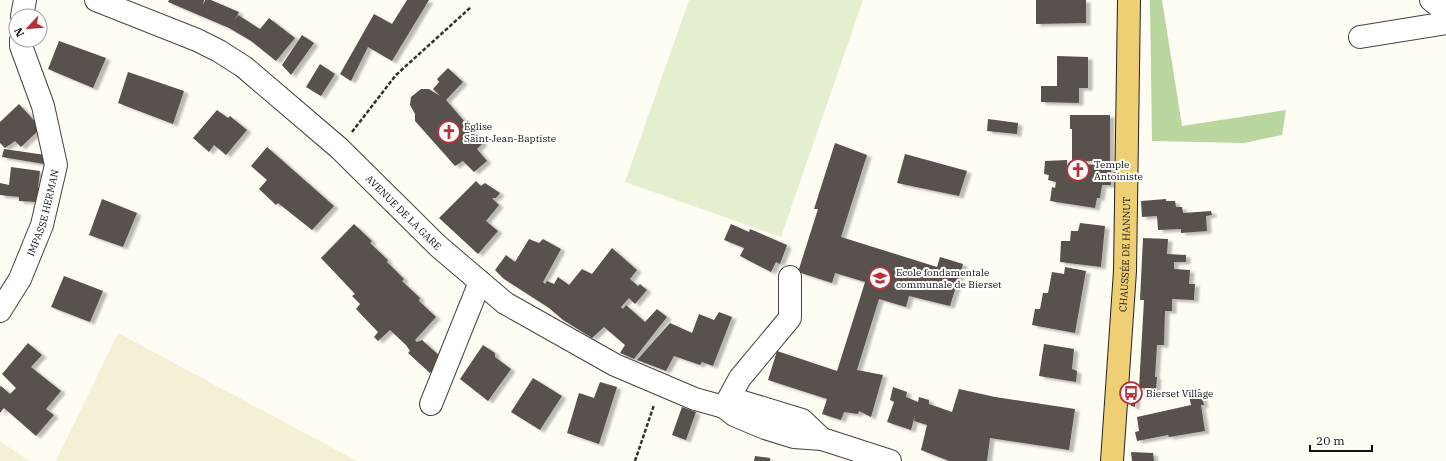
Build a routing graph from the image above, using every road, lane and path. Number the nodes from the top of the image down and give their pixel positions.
1 (96, 0) edge
2 (1129, 0) edge
3 (1431, 0) edge
4 (117, 4) edge
5 (471, 7) dead end
6 (1446, 12) edge
7 (1446, 24) edge
8 (1360, 37) dead end
9 (22, 48) edge
10 (339, 148) junction
11 (790, 277) dead end
12 (480, 282) junction
13 (0, 311) edge
14 (662, 385) junction
15 (432, 404) dead end
16 (724, 407) junction
17 (635, 461) edge
18 (890, 461) edge
19 (1112, 461) edge

1 - 4 street, AVENUE DE LA GARE
2 - 19 main road, CHAUSSÉE DE HANNUT
3 - 6 street
4 - 10 street, AVENUE DE LA GARE
5 - 10 path
7 - 8 street
9 - 13 street, IMPASSE HERMAN
10 - 12 street, AVENUE DE LA GARE
11 - 16 street
12 - 14 street, AVENUE DE LA GARE
12 - 15 street
14 - 16 street, AVENUE DE LA GARE
14 - 17 path
16 - 18 street, AVENUE DE LA GARE

